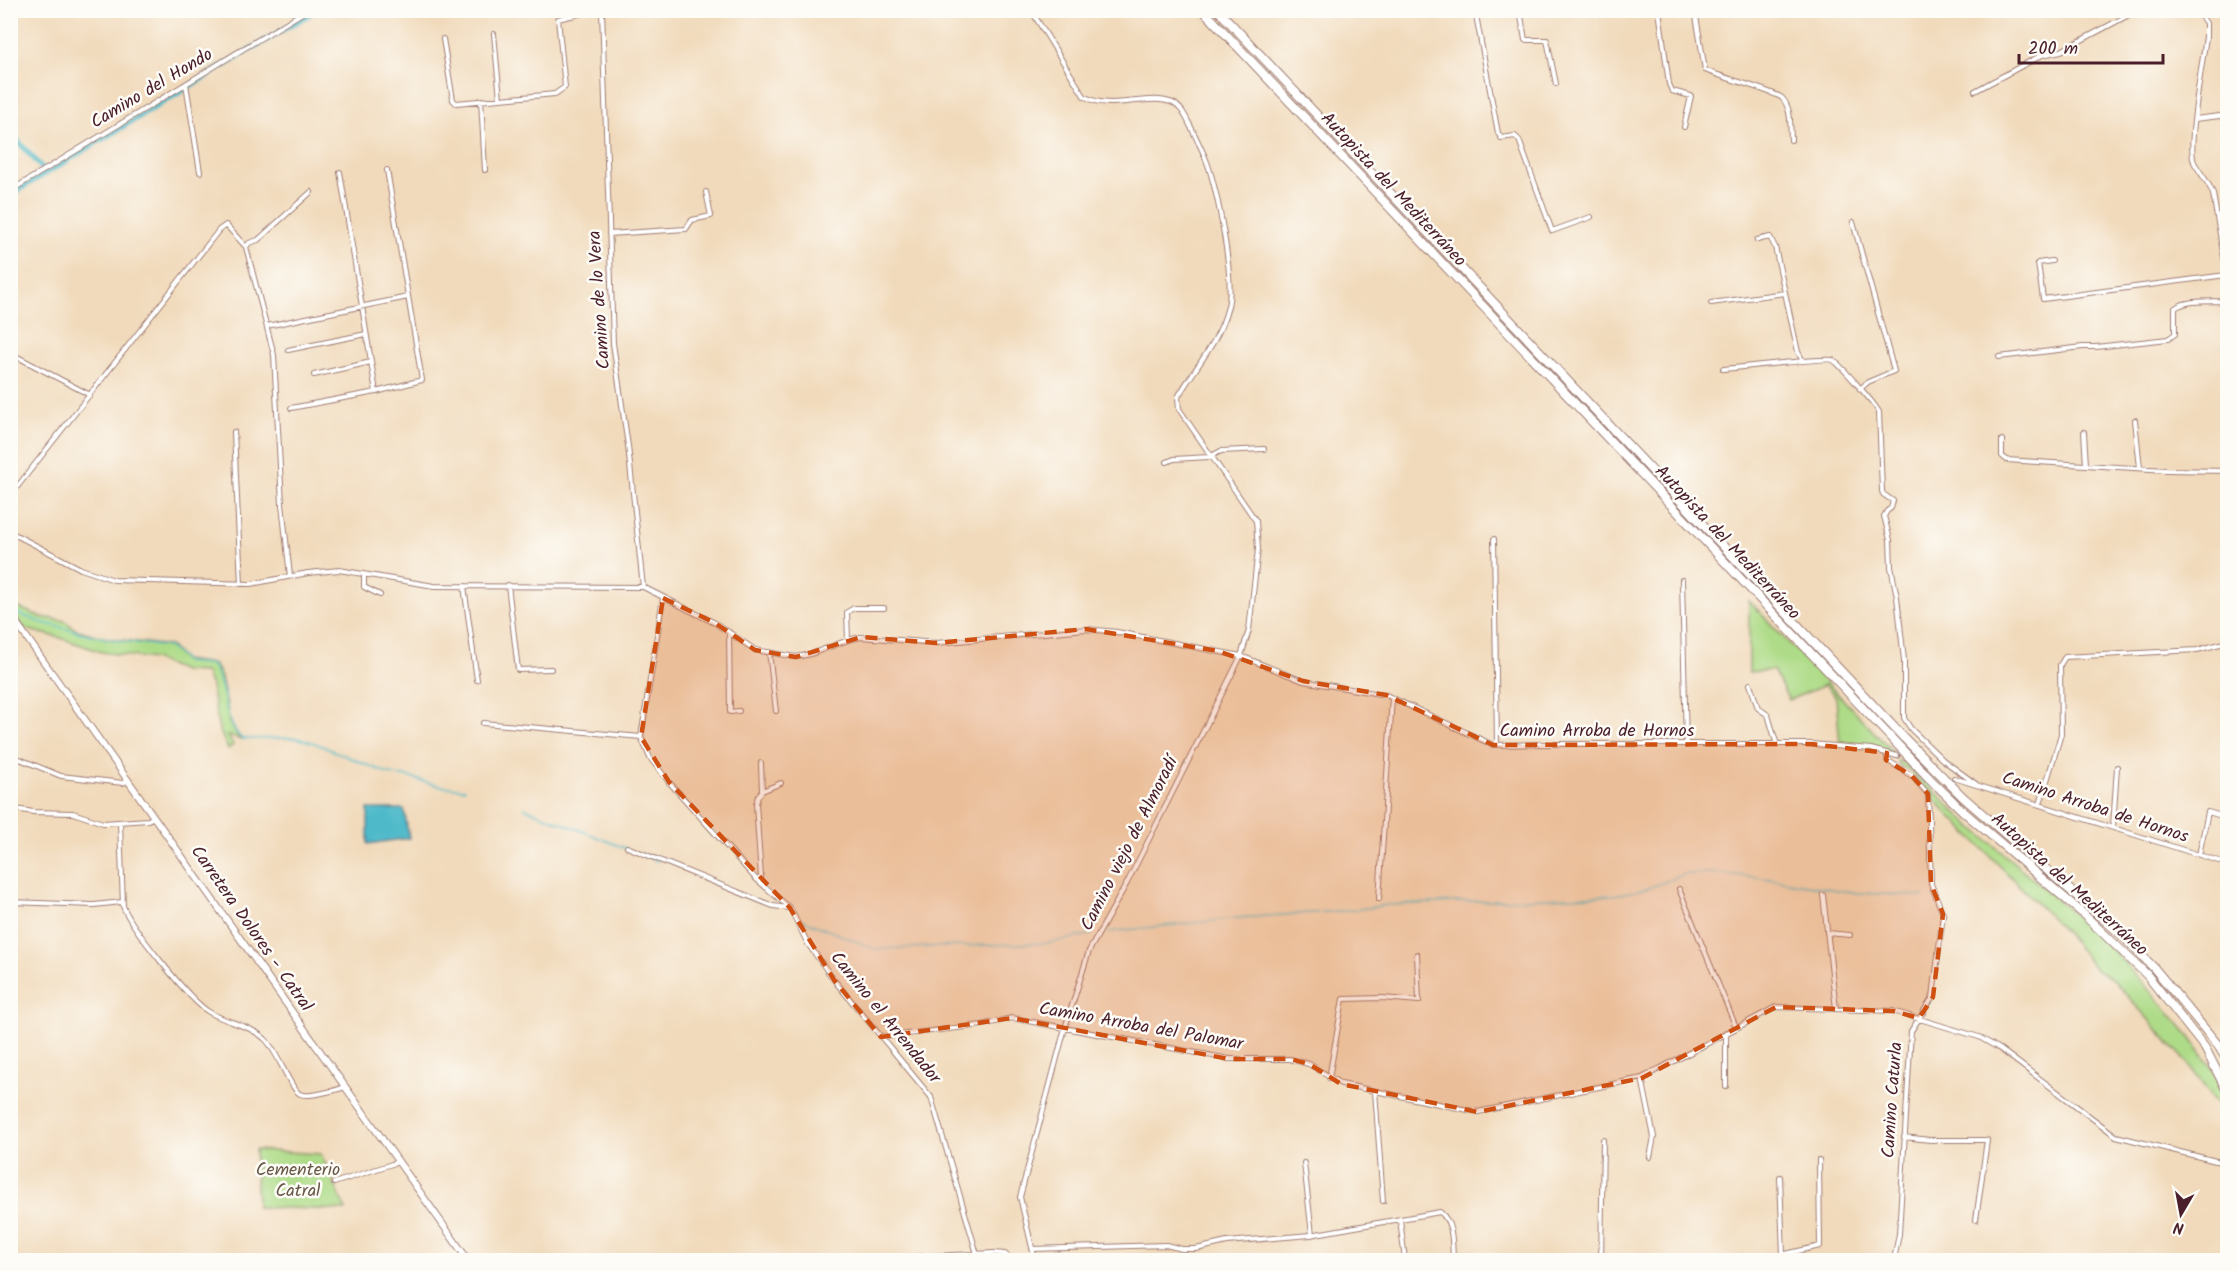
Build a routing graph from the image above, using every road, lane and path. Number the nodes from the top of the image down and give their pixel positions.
1 (307, 10) edge
2 (595, 10) edge
3 (602, 10) edge
4 (1031, 10) edge
5 (1203, 10) edge
6 (1218, 10) edge
7 (1475, 10) edge
8 (1520, 10) edge
9 (1659, 10) edge
10 (1695, 10) edge
11 (2138, 10) edge
12 (2196, 10) edge
13 (494, 34) dead end
14 (443, 39) dead end
15 (1556, 84) dead end
16 (187, 87) junction
17 (1975, 91) dead end
18 (500, 99) junction
19 (481, 100) junction
20 (2228, 115) edge
21 (2195, 119) junction
22 (1684, 127) dead end
23 (1791, 140) dead end
24 (387, 170) dead end
25 (485, 170) dead end
26 (200, 172) dead end
27 (340, 172) dead end
28 (10, 191) edge
29 (311, 192) dead end
30 (706, 192) dead end
31 (1591, 217) dead end
32 (1853, 222) dead end
33 (609, 234) junction
34 (1757, 240) dead end
35 (246, 247) junction
36 (2052, 261) dead end
37 (2226, 274) junction
38 (2228, 281) edge
39 (1785, 293) junction
40 (408, 297) junction
41 (2228, 301) edge
42 (1711, 303) dead end
43 (361, 306) junction
44 (267, 326) junction
45 (366, 334) junction
46 (288, 350) dead end
47 (10, 352) edge
48 (1999, 357) dead end
49 (370, 362) junction
50 (1806, 362) junction
51 (1723, 369) dead end
52 (315, 375) dead end
53 (1860, 389) junction
54 (376, 392) junction
55 (90, 395) junction
56 (291, 408) dead end
57 (2136, 420) dead end
58 (234, 432) dead end
59 (2084, 432) dead end
60 (2002, 440) dead end
61 (1264, 449) dead end
62 (1212, 456) junction
63 (1167, 462) dead end
64 (2086, 465) junction
65 (2140, 468) junction
66 (2228, 471) edge
67 (10, 495) edge
68 (10, 532) edge
69 (1494, 539) dead end
70 (364, 574) junction
71 (290, 576) junction
72 (1682, 580) dead end
73 (241, 584) junction
74 (508, 585) junction
75 (464, 586) junction
76 (643, 587) junction
77 (380, 595) dead end
78 (663, 598) junction
79 (884, 608) dead end
80 (10, 614) edge
81 (729, 632) junction
82 (848, 640) junction
83 (2228, 642) edge
84 (769, 652) junction
85 (1241, 656) junction
86 (551, 669) dead end
87 (477, 680) dead end
88 (1750, 684) dead end
89 (1392, 698) junction
90 (739, 711) dead end
91 (776, 711) dead end
92 (483, 723) dead end
93 (641, 737) junction
94 (1686, 745) junction
95 (1777, 745) junction
96 (1497, 746) junction
97 (1887, 753) junction
98 (10, 755) edge
99 (1897, 756) tunnel mouth
100 (761, 763) dead end
101 (2117, 767) dead end
102 (1954, 778) dead end
103 (128, 781) junction
104 (781, 783) dead end
105 (1976, 784) junction
106 (762, 792) junction
107 (2040, 804) junction
108 (10, 808) edge
109 (154, 817) junction
110 (2228, 818) edge
111 (120, 823) junction
112 (2113, 827) junction
113 (627, 847) dead end
114 (2199, 855) junction
115 (2228, 864) edge
116 (758, 880) junction
117 (1679, 889) dead end
118 (1823, 895) dead end
119 (1379, 899) dead end
120 (10, 902) edge
121 (122, 902) junction
122 (790, 908) junction
123 (1827, 933) junction
124 (1850, 935) dead end
125 (1417, 954) dead end
126 (1836, 1009) junction
127 (1919, 1018) junction
128 (1736, 1027) junction
129 (1065, 1028) junction
130 (1725, 1032) junction
131 (881, 1037) junction
132 (2228, 1062) edge
133 (1329, 1078) junction
134 (1642, 1078) junction
135 (1726, 1086) dead end
136 (345, 1087) junction
137 (1376, 1091) junction
138 (2228, 1093) edge
139 (1904, 1137) junction
140 (1603, 1140) dead end
141 (1650, 1157) dead end
142 (1819, 1160) dead end
143 (398, 1162) junction
144 (1304, 1163) dead end
145 (2228, 1164) edge
146 (1780, 1178) dead end
147 (334, 1183) dead end
148 (1383, 1201) dead end
149 (1400, 1219) junction
150 (1976, 1220) dead end
151 (1312, 1235) junction
152 (1032, 1249) junction
153 (977, 1254) junction
154 (1784, 1254) junction
155 (468, 1260) edge
156 (849, 1260) edge
157 (1012, 1260) edge
158 (1035, 1260) edge
159 (1405, 1260) edge
160 (1453, 1260) edge
161 (1600, 1260) edge
162 (1759, 1260) edge
163 (1894, 1260) edge

1 - 16 street, Camino del Hondo
2 - 18 street
3 - 33 street, Camino de lo Vera
4 - 62 street, Camino viejo de Almoradí
5 - 138 highway, Autopista del Mediterráneo
6 - 132 highway, Autopista del Mediterráneo
7 - 31 street
8 - 15 street
9 - 22 street
10 - 23 street
11 - 17 street
12 - 21 street
13 - 18 street
14 - 19 street
16 - 26 street
16 - 28 street, Camino del Hondo
18 - 19 street
19 - 25 street
20 - 21 street
21 - 37 street
24 - 40 street
27 - 43 street
29 - 35 street
30 - 33 street
32 - 53 street
33 - 76 street, Camino de lo Vera
34 - 39 street
35 - 44 street
35 - 55 street
36 - 37 street
37 - 38 street
39 - 42 street
39 - 50 street
40 - 43 street
40 - 54 street
41 - 48 street
43 - 44 street
43 - 45 street
44 - 71 street
45 - 46 street
45 - 49 street
47 - 55 street
49 - 52 street
49 - 54 street
50 - 51 street
50 - 53 street
53 - 105 street
54 - 56 street
55 - 67 street
57 - 65 street
58 - 73 street
59 - 64 street
60 - 64 street
61 - 62 street
62 - 63 street
62 - 85 street, Camino viejo de Almoradí
64 - 65 street
65 - 66 street
68 - 73 street, Camino Arroba de Hornos
69 - 96 street
70 - 71 street, Camino Arroba de Hornos
70 - 75 street, Camino Arroba de Hornos
70 - 77 street
71 - 73 street, Camino Arroba de Hornos
72 - 94 street
74 - 75 street, Camino Arroba de Hornos
74 - 76 street, Camino Arroba de Hornos
74 - 86 street
75 - 87 street
76 - 78 street, Camino Arroba de Hornos
78 - 81 street, Camino Arroba de Hornos
78 - 93 street
79 - 82 street
80 - 103 street, Carretera Dolores - Catral
81 - 84 street, Camino Arroba de Hornos
81 - 90 street
82 - 84 street, Camino Arroba de Hornos
82 - 85 street, Camino Arroba de Hornos
83 - 107 street
84 - 91 street
85 - 89 street, Camino Arroba de Hornos
85 - 129 street, Camino viejo de Almoradí
88 - 95 street
89 - 96 street, Camino Arroba de Hornos
89 - 119 street
92 - 93 street
93 - 116 street, Camino el Arrendador
94 - 95 street, Camino Arroba de Hornos
94 - 96 street, Camino Arroba de Hornos
95 - 97 street, Camino Arroba de Hornos
97 - 99 street, Camino Arroba de Hornos
97 - 127 street, Camino Caturla
98 - 103 street
100 - 106 street
101 - 112 street
102 - 105 street, Camino Arroba de Hornos
103 - 109 street, Carretera Dolores - Catral
104 - 106 street
105 - 107 street, Camino Arroba de Hornos
106 - 116 street
107 - 112 street, Camino Arroba de Hornos
108 - 111 street
109 - 111 street
109 - 136 street, Carretera Dolores - Catral
110 - 114 street
111 - 121 street
112 - 114 street, Camino Arroba de Hornos
113 - 122 street
114 - 115 street, Camino Arroba de Hornos
116 - 122 street, Camino el Arrendador
117 - 128 street
118 - 123 street
120 - 121 street
121 - 136 street
122 - 131 street, Camino el Arrendador
123 - 124 street
123 - 126 street
125 - 133 street
126 - 127 street, Camino Arroba del Palomar
126 - 128 street, Camino Arroba del Palomar
127 - 139 street, Camino Caturla
127 - 145 street, Camino Arroba del Palomar
128 - 130 street, Camino Arroba del Palomar
129 - 131 street, Camino Arroba del Palomar
129 - 133 street, Camino Arroba del Palomar
129 - 152 street, Camino viejo de Almoradí
130 - 134 street, Camino Arroba del Palomar
130 - 135 street
131 - 153 street, Camino el Arrendador
133 - 137 street, Camino Arroba del Palomar
134 - 137 street, Camino Arroba del Palomar
134 - 141 street
136 - 143 street, Carretera Dolores - Catral
137 - 148 street
139 - 150 street
139 - 163 street, Camino Caturla
140 - 161 street
142 - 154 street
143 - 147 street
143 - 155 street, Carretera Dolores - Catral
144 - 151 street
146 - 154 street
149 - 151 street
149 - 159 street
149 - 160 street
151 - 152 street
152 - 158 street, Camino viejo de Almoradí
153 - 156 street
153 - 157 street
154 - 162 street

